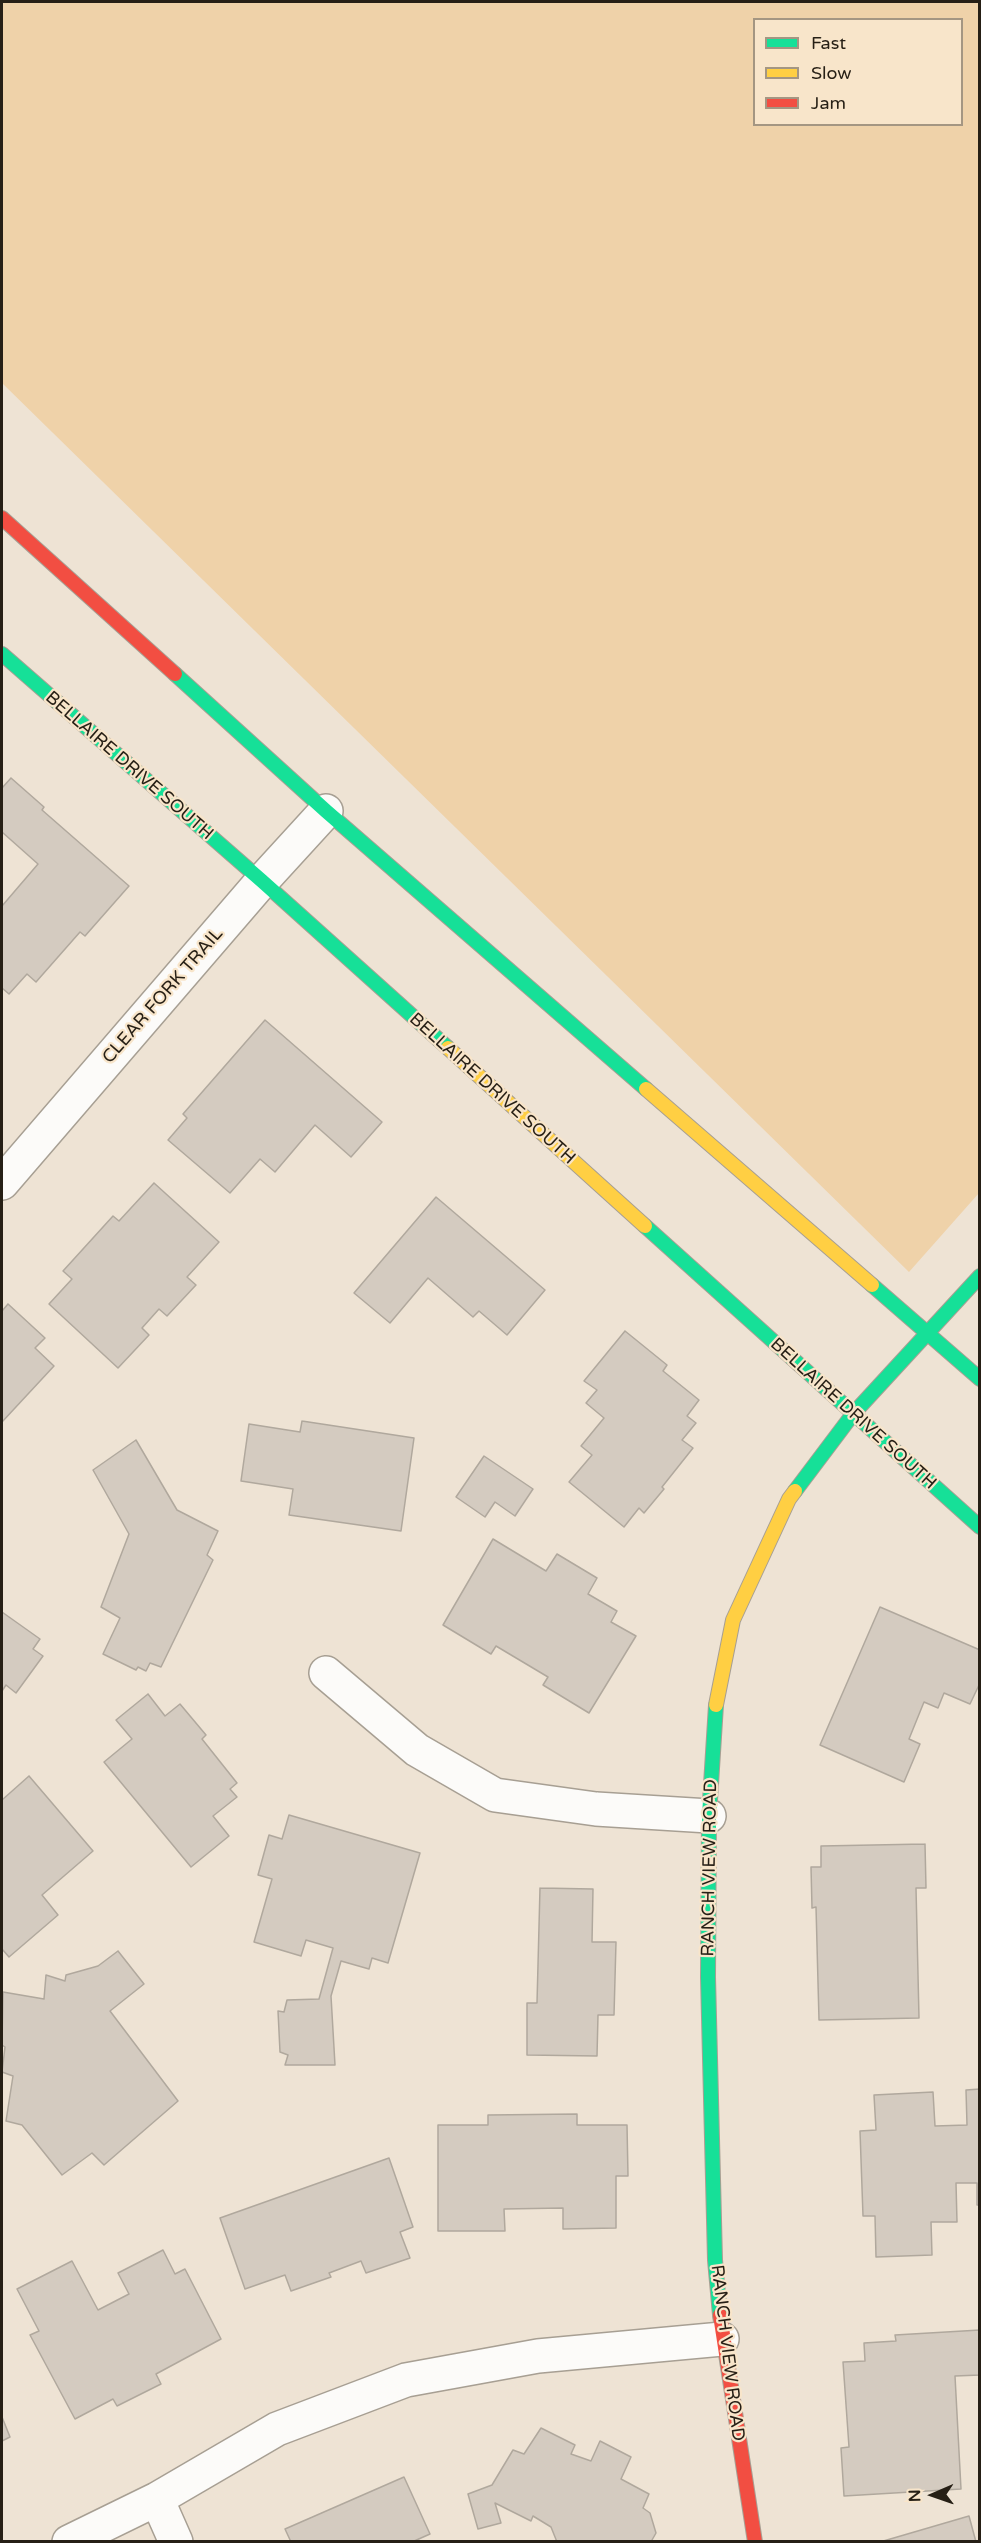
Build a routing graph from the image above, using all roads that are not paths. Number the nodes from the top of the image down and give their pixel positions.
1 (2, 518) edge
2 (2, 654) edge
3 (326, 811) junction
4 (262, 881) junction
5 (2, 1183) edge
6 (980, 1276) edge
7 (927, 1335) junction
8 (980, 1379) edge
9 (853, 1414) junction
10 (980, 1527) edge
11 (326, 1672) dead end
12 (709, 1816) junction
13 (722, 2339) junction
14 (157, 2499) junction
15 (69, 2541) edge
16 (176, 2541) edge
17 (755, 2541) edge

1 - 3 main road
2 - 4 main road, BELLAIRE DRIVE SOUTH
3 - 4 street, CLEAR FORK TRAIL
3 - 7 main road
4 - 5 street, CLEAR FORK TRAIL
4 - 9 main road, BELLAIRE DRIVE SOUTH
6 - 7 main road, RANCH VIEW ROAD
7 - 8 main road
7 - 9 main road, RANCH VIEW ROAD
9 - 10 main road, BELLAIRE DRIVE SOUTH
9 - 12 main road, RANCH VIEW ROAD
11 - 12 street
12 - 13 main road, RANCH VIEW ROAD
13 - 14 street
13 - 17 main road, RANCH VIEW ROAD
14 - 15 street
14 - 16 street

